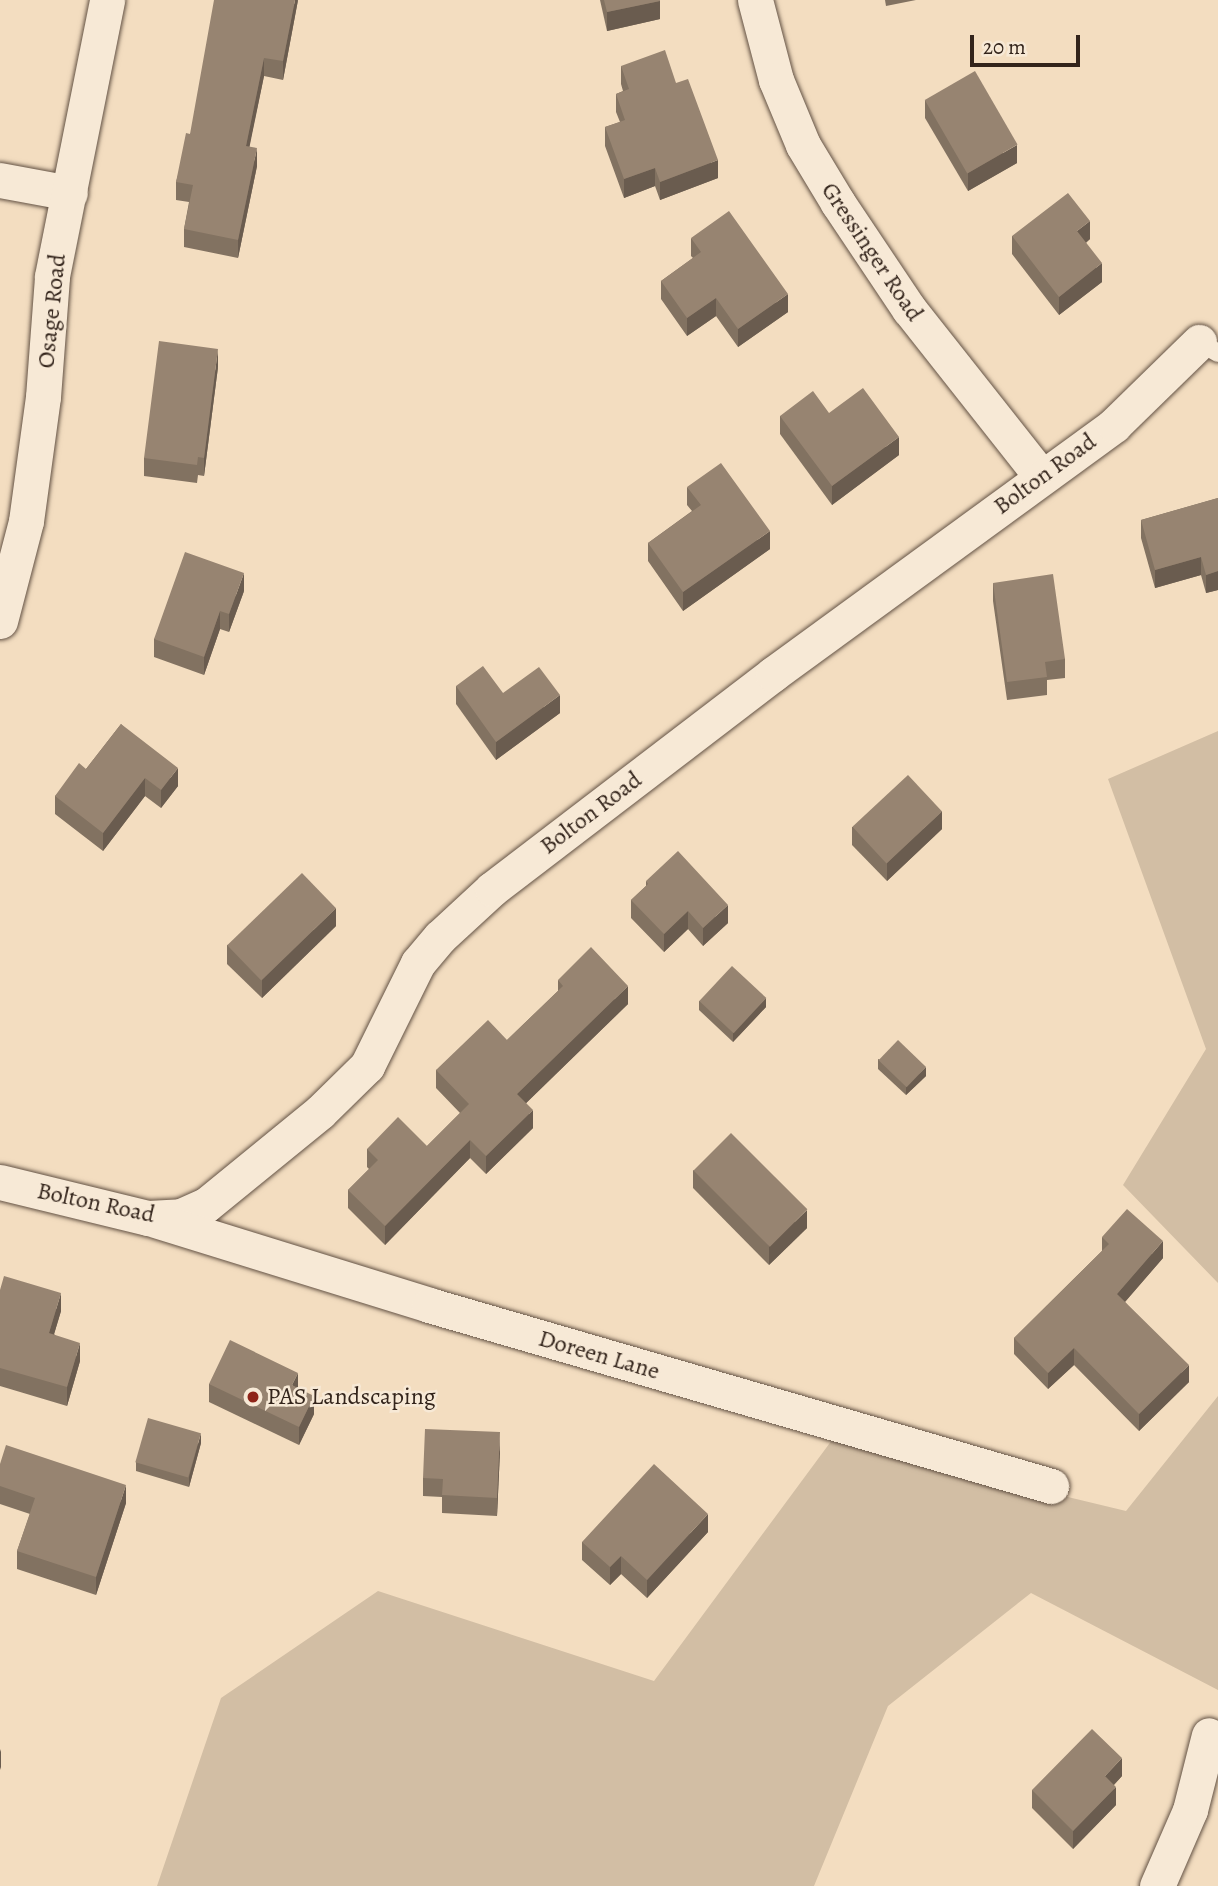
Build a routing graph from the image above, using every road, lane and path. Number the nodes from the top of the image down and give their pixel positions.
1 (107, 0) edge
2 (755, 0) edge
3 (0, 180) edge
4 (70, 193) junction
5 (1209, 348) edge
6 (1041, 477) junction
7 (0, 621) edge
8 (0, 1182) edge
9 (148, 1218) junction
10 (1051, 1486) dead end
11 (1209, 1735) dead end
12 (1157, 1886) edge

1 - 4 street, Osage Road
2 - 6 street, Gressinger Road
3 - 4 street
4 - 7 street, Osage Road
5 - 6 street, Bolton Road
6 - 9 street, Bolton Road
8 - 9 street, Bolton Road
9 - 10 street, Doreen Lane
11 - 12 street

